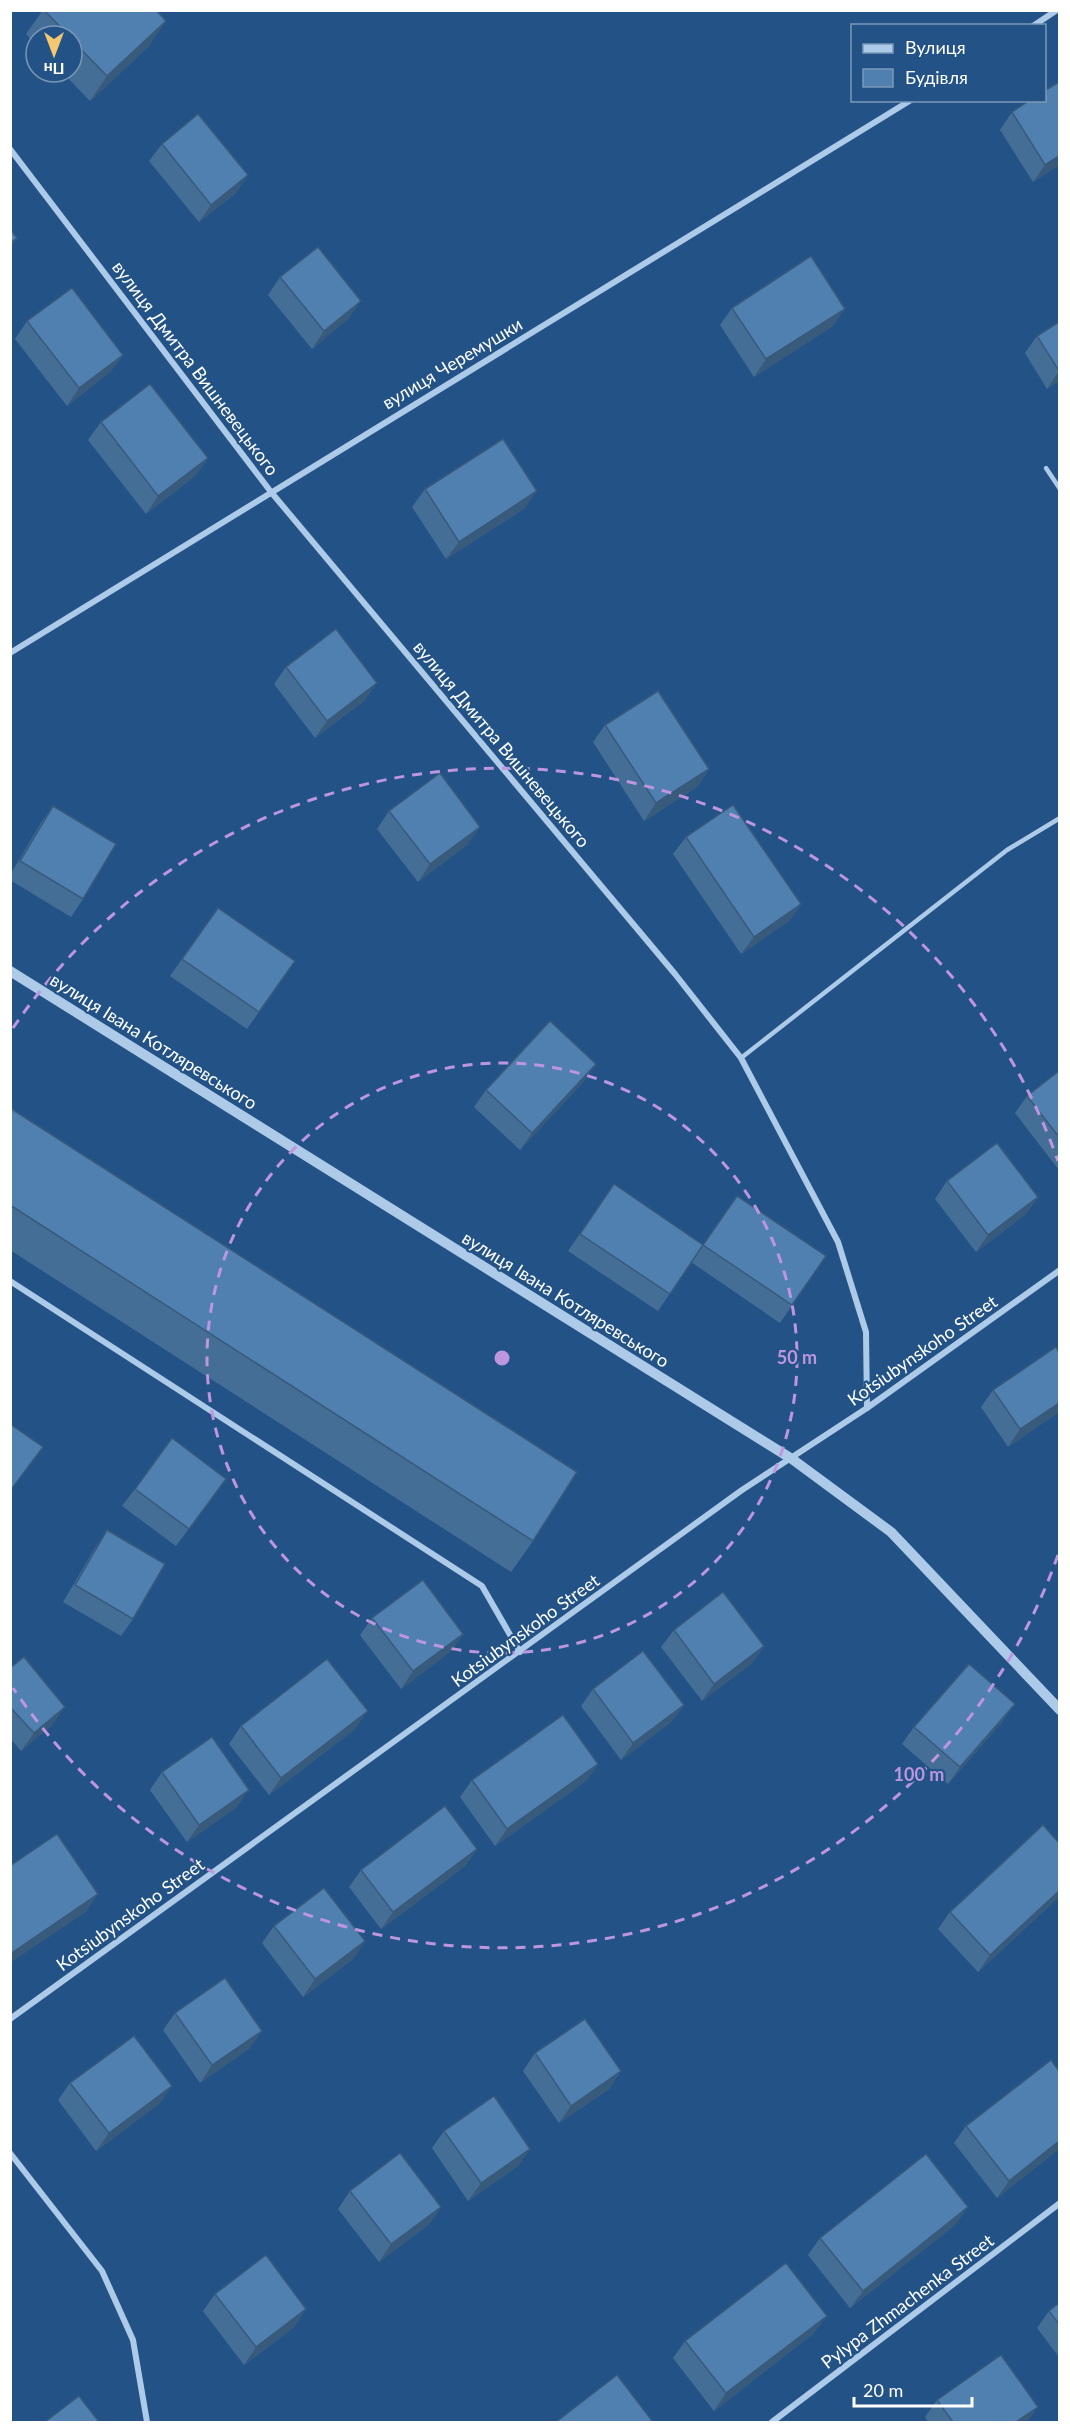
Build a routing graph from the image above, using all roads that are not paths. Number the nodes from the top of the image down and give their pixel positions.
1 (1058, 10) edge
2 (1036, 24) edge
3 (908, 102) edge
4 (10, 149) edge
5 (1046, 468) dead end
6 (1059, 489) edge
7 (271, 492) junction
8 (10, 653) edge
9 (1059, 818) edge
10 (10, 971) edge
11 (741, 1058) junction
12 (1059, 1270) edge
13 (10, 1281) edge
14 (867, 1408) junction
15 (792, 1459) junction
16 (520, 1652) junction
17 (1059, 1710) edge
18 (10, 2019) edge
19 (10, 2153) edge
20 (1059, 2203) edge
21 (147, 2422) edge
22 (772, 2422) edge

1 - 2 street
3 - 7 street, вулиця Черемушки
4 - 7 street, вулиця Дмитра Вишневецького
5 - 6 lane
7 - 8 street, вулиця Черемушки
7 - 11 street, вулиця Дмитра Вишневецького
9 - 11 lane
10 - 15 street, вулиця Івана Котляревського
11 - 14 street, вулиця Дмитра Вишневецького
12 - 14 street, Kotsiubynskoho Street
13 - 16 street
14 - 15 street, Kotsiubynskoho Street
15 - 16 street, Kotsiubynskoho Street
15 - 17 street, вулиця Івана Котляревського
16 - 18 street, Kotsiubynskoho Street
19 - 21 street
20 - 22 street, Pylypa Zhmachenka Street

